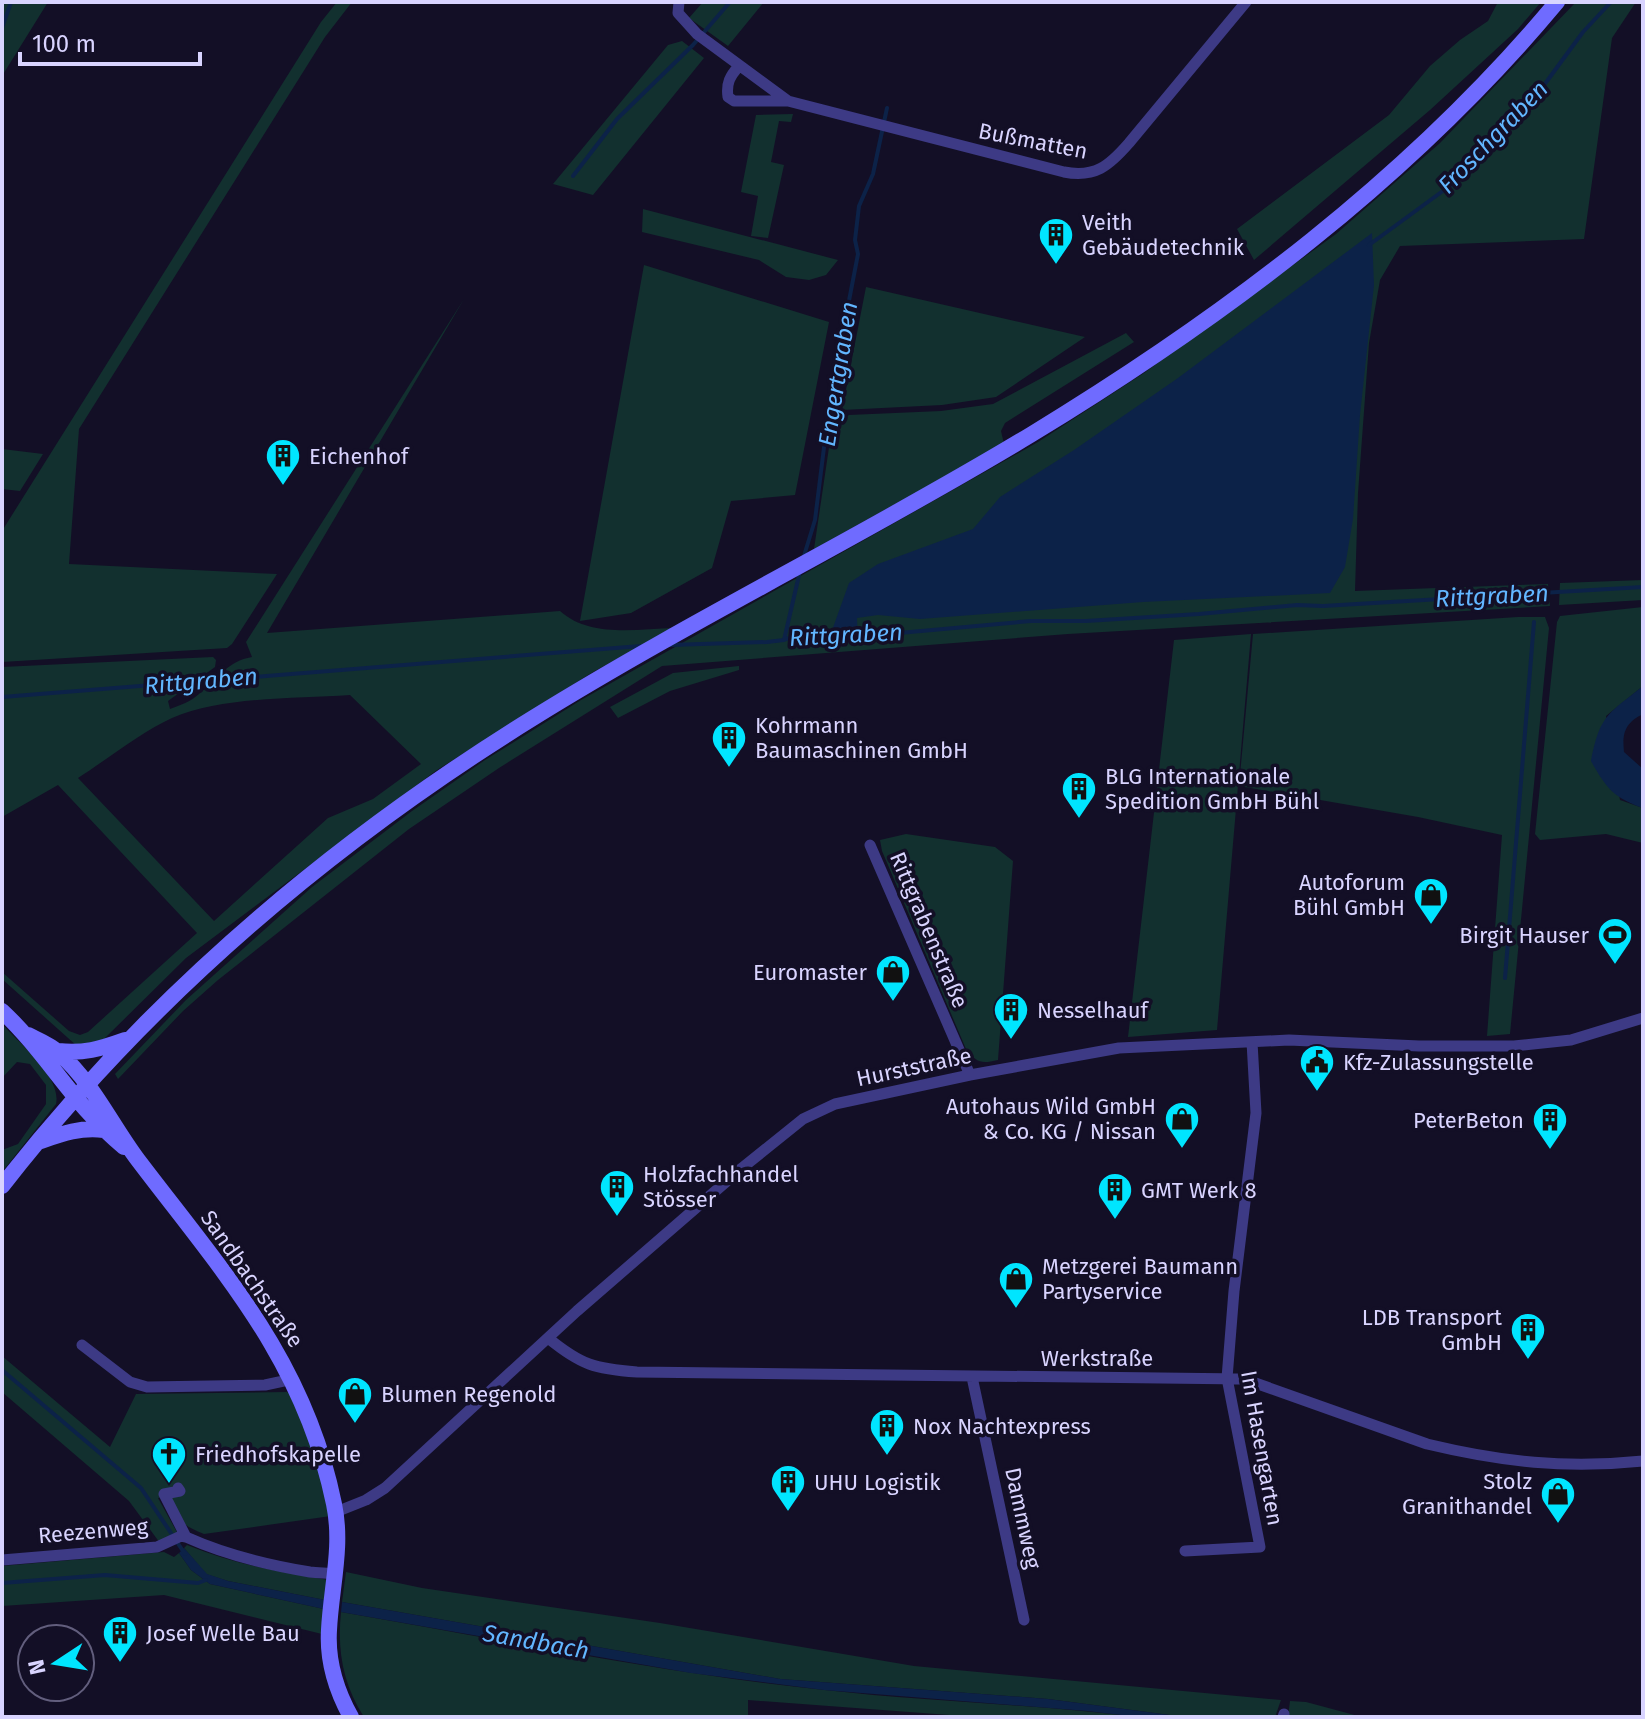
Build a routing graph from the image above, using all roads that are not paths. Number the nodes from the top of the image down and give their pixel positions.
1 (679, 2) edge
2 (1246, 2) edge
3 (1557, 2) edge
4 (739, 66) junction
5 (788, 101) junction
6 (870, 845) dead end
7 (2, 1011) edge
8 (1643, 1018) edge
9 (28, 1035) junction
10 (130, 1038) junction
11 (1252, 1042) junction
12 (58, 1051) junction
13 (970, 1075) junction
14 (87, 1084) junction
15 (75, 1097) junction
16 (104, 1130) junction
17 (36, 1143) junction
18 (135, 1156) junction
19 (2, 1186) edge
20 (548, 1338) junction
21 (82, 1345) dead end
22 (972, 1377) junction
23 (1227, 1378) junction
24 (293, 1379) junction
25 (1643, 1461) edge
26 (178, 1488) dead end
27 (336, 1512) junction
28 (180, 1538) junction
29 (1185, 1551) dead end
30 (2, 1560) edge
31 (335, 1581) junction
32 (1024, 1620) dead end
33 (351, 1717) edge

1 - 4 street, Bußmatten
2 - 5 street, Bußmatten
3 - 10 main road
4 - 5 street, Bußmatten
4 - 5 street, Bußmatten
6 - 13 street, Rittgrabenstraße
7 - 9 main road
8 - 11 street, Hurststraße
9 - 12 main road
9 - 15 main road, Sandbachstraße
10 - 12 main road
10 - 14 main road
11 - 13 street, Hurststraße
11 - 23 street, Im Hasengarten
12 - 14 main road, Sandbachstraße
13 - 20 street, Hurststraße
14 - 15 main road
14 - 18 main road, Sandbachstraße
15 - 16 main road, Sandbachstraße
15 - 17 main road
16 - 17 main road
16 - 18 main road, Sandbachstraße
17 - 19 main road
18 - 24 main road, Sandbachstraße
20 - 22 street, Werkstraße
20 - 27 street, Hurststraße
21 - 24 street
22 - 23 street, Werkstraße
22 - 32 street, Dammweg
23 - 25 street, Werkstraße
23 - 29 street, Im Hasengarten
24 - 27 main road, Sandbachstraße
26 - 28 street, Reezenweg
27 - 31 main road, Sandbachstraße
28 - 30 street, Reezenweg
28 - 31 street
31 - 33 main road, Sandbachstraße

